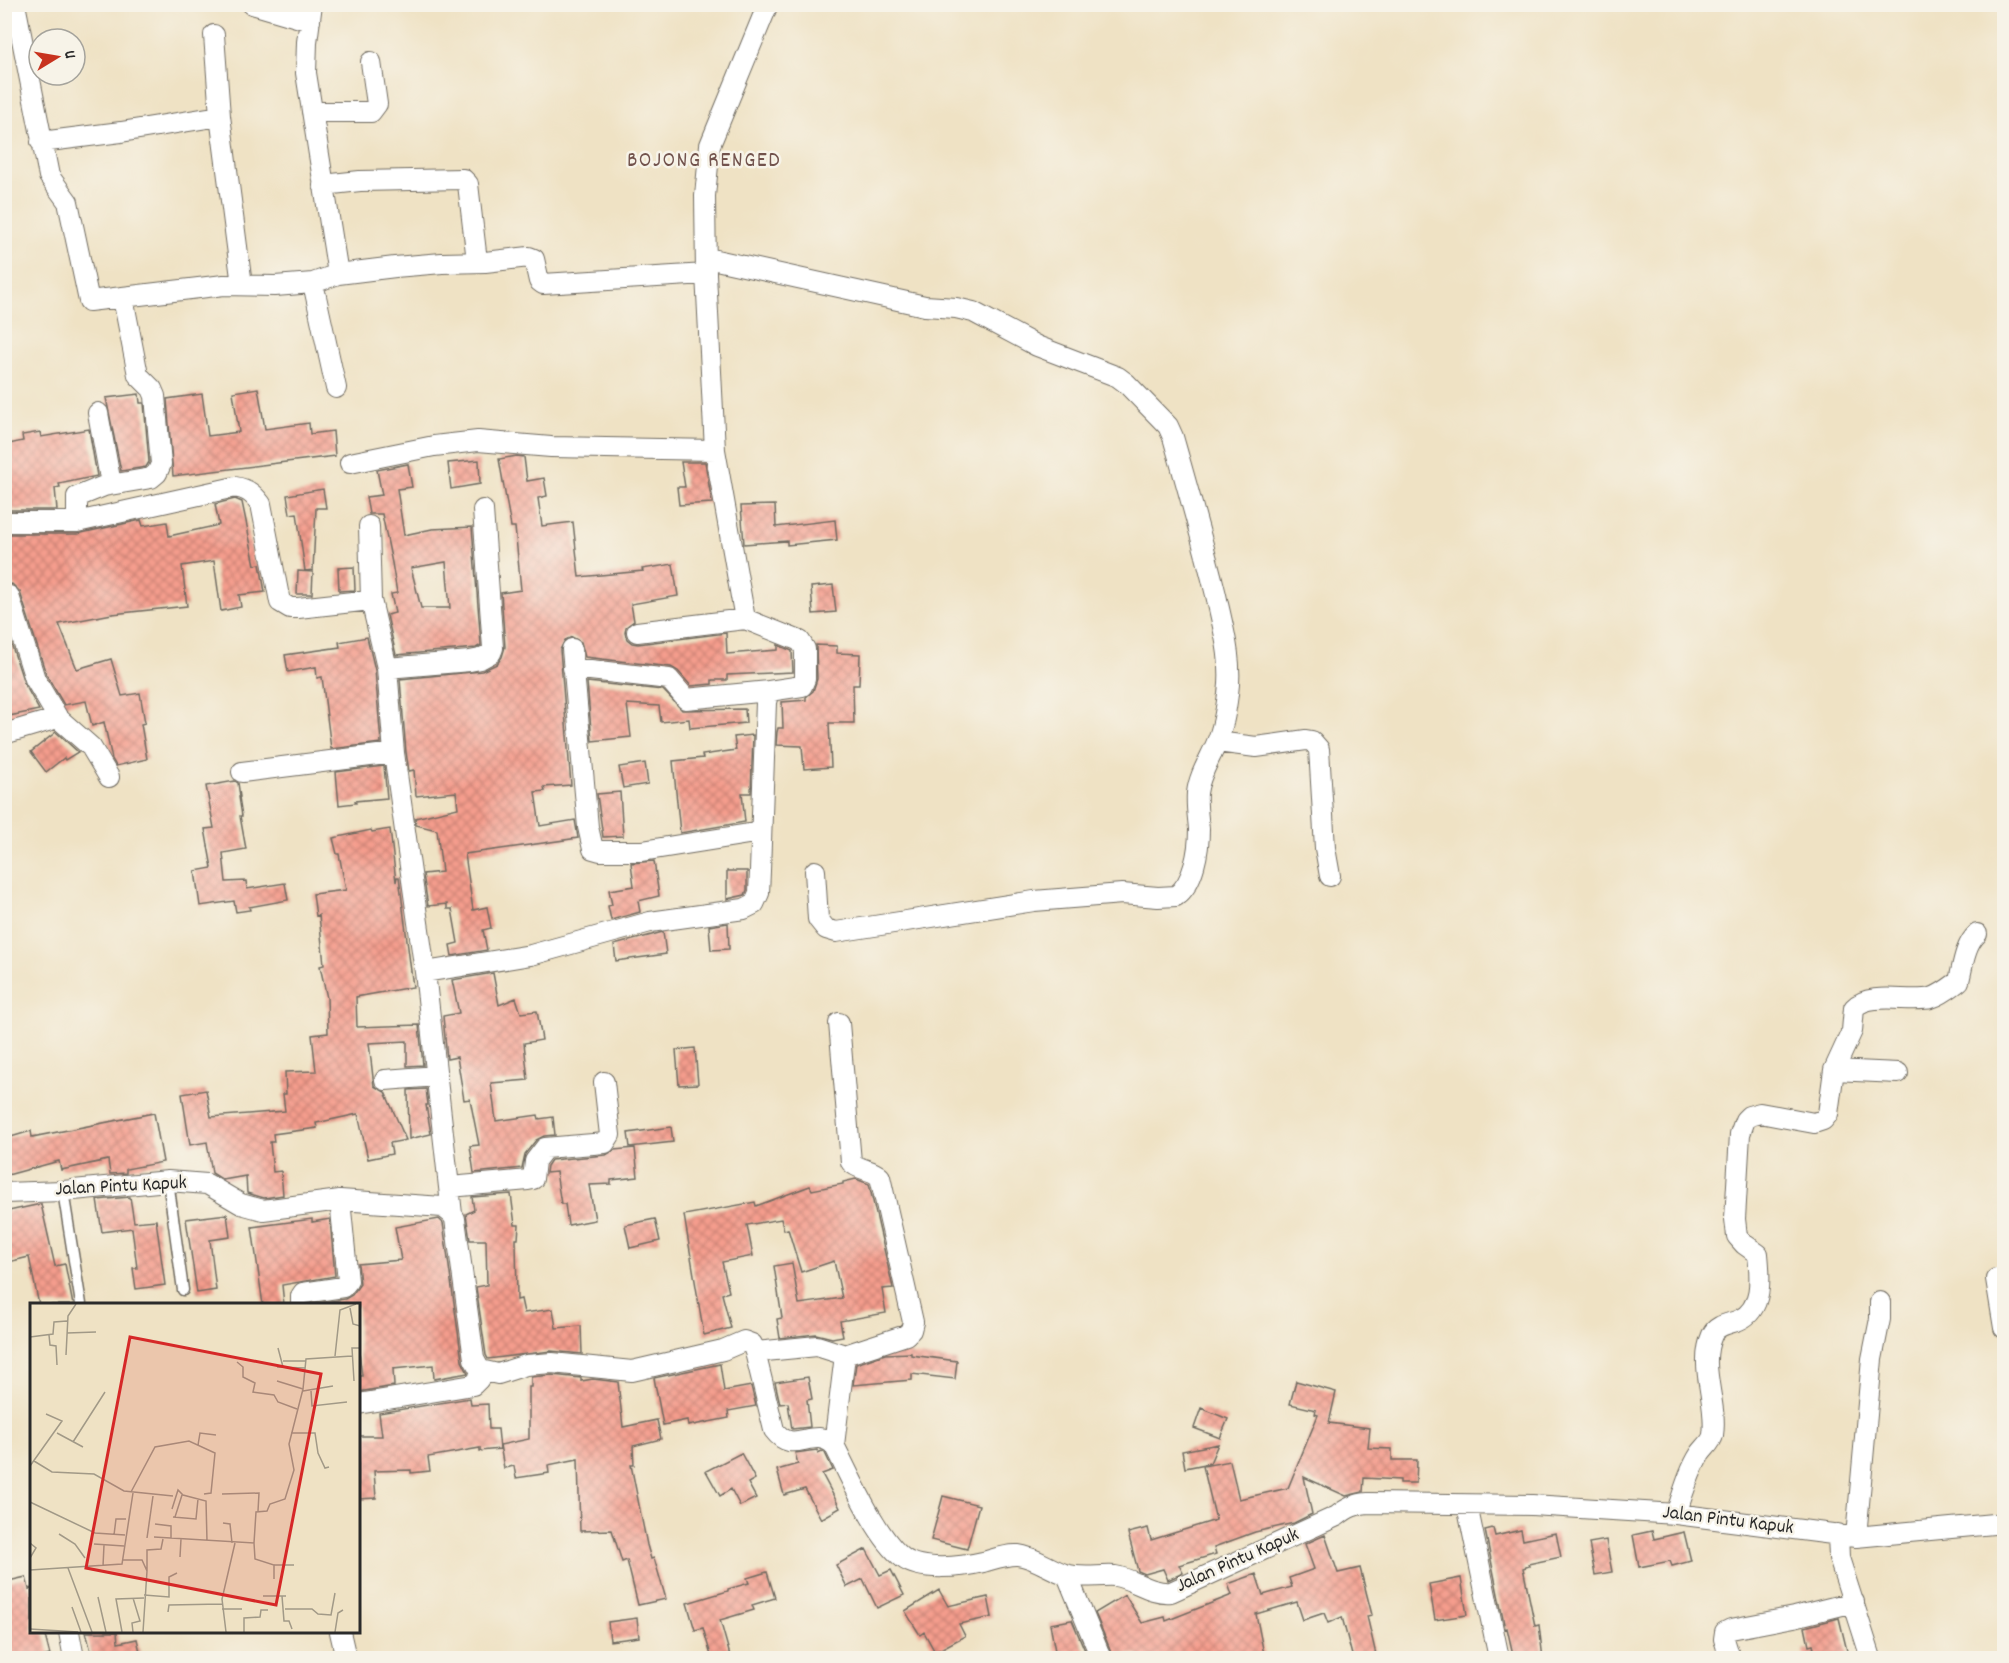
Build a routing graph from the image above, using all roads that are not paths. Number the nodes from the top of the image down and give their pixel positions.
1 (252, 4) edge
2 (768, 4) edge
3 (16, 13) edge
4 (311, 13) edge
5 (214, 35) dead end
6 (371, 62) dead end
7 (312, 111) junction
8 (220, 116) junction
9 (41, 142) junction
10 (323, 185) junction
11 (477, 261) junction
12 (706, 266) junction
13 (338, 274) junction
14 (314, 283) junction
15 (242, 285) junction
16 (123, 298) junction
17 (336, 388) dead end
18 (98, 413) dead end
19 (715, 450) junction
20 (350, 463) dead end
21 (111, 484) junction
22 (483, 510) dead end
23 (4, 522) edge
24 (77, 522) junction
25 (369, 526) dead end
26 (9, 596) dead end
27 (371, 600) junction
28 (745, 619) junction
29 (637, 632) dead end
30 (387, 668) junction
31 (769, 691) junction
32 (58, 718) junction
33 (4, 734) edge
34 (1217, 742) junction
35 (394, 753) junction
36 (242, 772) dead end
37 (109, 777) dead end
38 (761, 831) junction
39 (815, 871) dead end
40 (1330, 876) dead end
41 (1977, 934) dead end
42 (425, 972) junction
43 (839, 1023) dead end
44 (1834, 1070) junction
45 (1898, 1073) dead end
46 (437, 1076) junction
47 (385, 1080) dead end
48 (604, 1082) dead end
49 (168, 1181) junction
50 (450, 1187) junction
51 (63, 1191) junction
52 (4, 1193) edge
53 (340, 1200) junction
54 (452, 1214) junction
55 (1996, 1279) dead end
56 (183, 1290) dead end
57 (1880, 1302) dead end
58 (81, 1303) edge
59 (301, 1303) edge
60 (2004, 1328) edge
61 (755, 1352) junction
62 (845, 1355) junction
63 (480, 1370) junction
64 (360, 1404) edge
65 (834, 1446) junction
66 (1467, 1505) junction
67 (1676, 1514) junction
68 (2004, 1523) edge
69 (1847, 1535) junction
70 (1067, 1575) junction
71 (1854, 1602) junction
72 (69, 1633) edge
73 (340, 1633) edge
74 (74, 1659) edge
75 (346, 1659) edge
76 (1101, 1659) edge
77 (1499, 1659) edge
78 (1730, 1659) edge
79 (1871, 1659) edge

1 - 4 street
2 - 12 street
3 - 9 street
4 - 7 street
5 - 8 street
6 - 7 street
7 - 10 street
8 - 9 street
8 - 15 street
9 - 16 street
10 - 11 street
10 - 13 street
11 - 12 street
11 - 13 street
12 - 19 street
12 - 34 street
13 - 14 street
14 - 15 street
14 - 17 street
15 - 16 street
16 - 21 street
18 - 21 street
19 - 20 street
19 - 28 street
21 - 24 street
22 - 30 street
23 - 24 street
24 - 27 street
25 - 27 street
26 - 32 street
27 - 30 street
28 - 29 street
28 - 31 street
30 - 35 street
31 - 38 street
31 - 38 street
32 - 33 street
32 - 37 street
34 - 39 street
34 - 40 street
35 - 36 street
35 - 42 street
38 - 42 street
41 - 44 street
42 - 46 street
43 - 62 street
44 - 45 street
44 - 67 street
46 - 47 street
46 - 50 street
48 - 50 street
49 - 51 street, Jalan Pintu Kapuk
49 - 53 street, Jalan Pintu Kapuk
49 - 56 lane
50 - 54 street
51 - 52 street, Jalan Pintu Kapuk
51 - 58 lane
53 - 54 street, Jalan Pintu Kapuk
53 - 59 street
54 - 63 street
55 - 60 street
57 - 69 street
61 - 62 street
61 - 63 street
61 - 65 street
62 - 65 street
63 - 64 street
65 - 70 street, Jalan Pintu Kapuk
66 - 67 street, Jalan Pintu Kapuk
66 - 70 street, Jalan Pintu Kapuk
66 - 77 street
67 - 69 street, Jalan Pintu Kapuk
68 - 69 street, Jalan Pintu Kapuk
69 - 71 street
70 - 76 street
71 - 78 street
71 - 79 street
72 - 74 street
73 - 75 street

